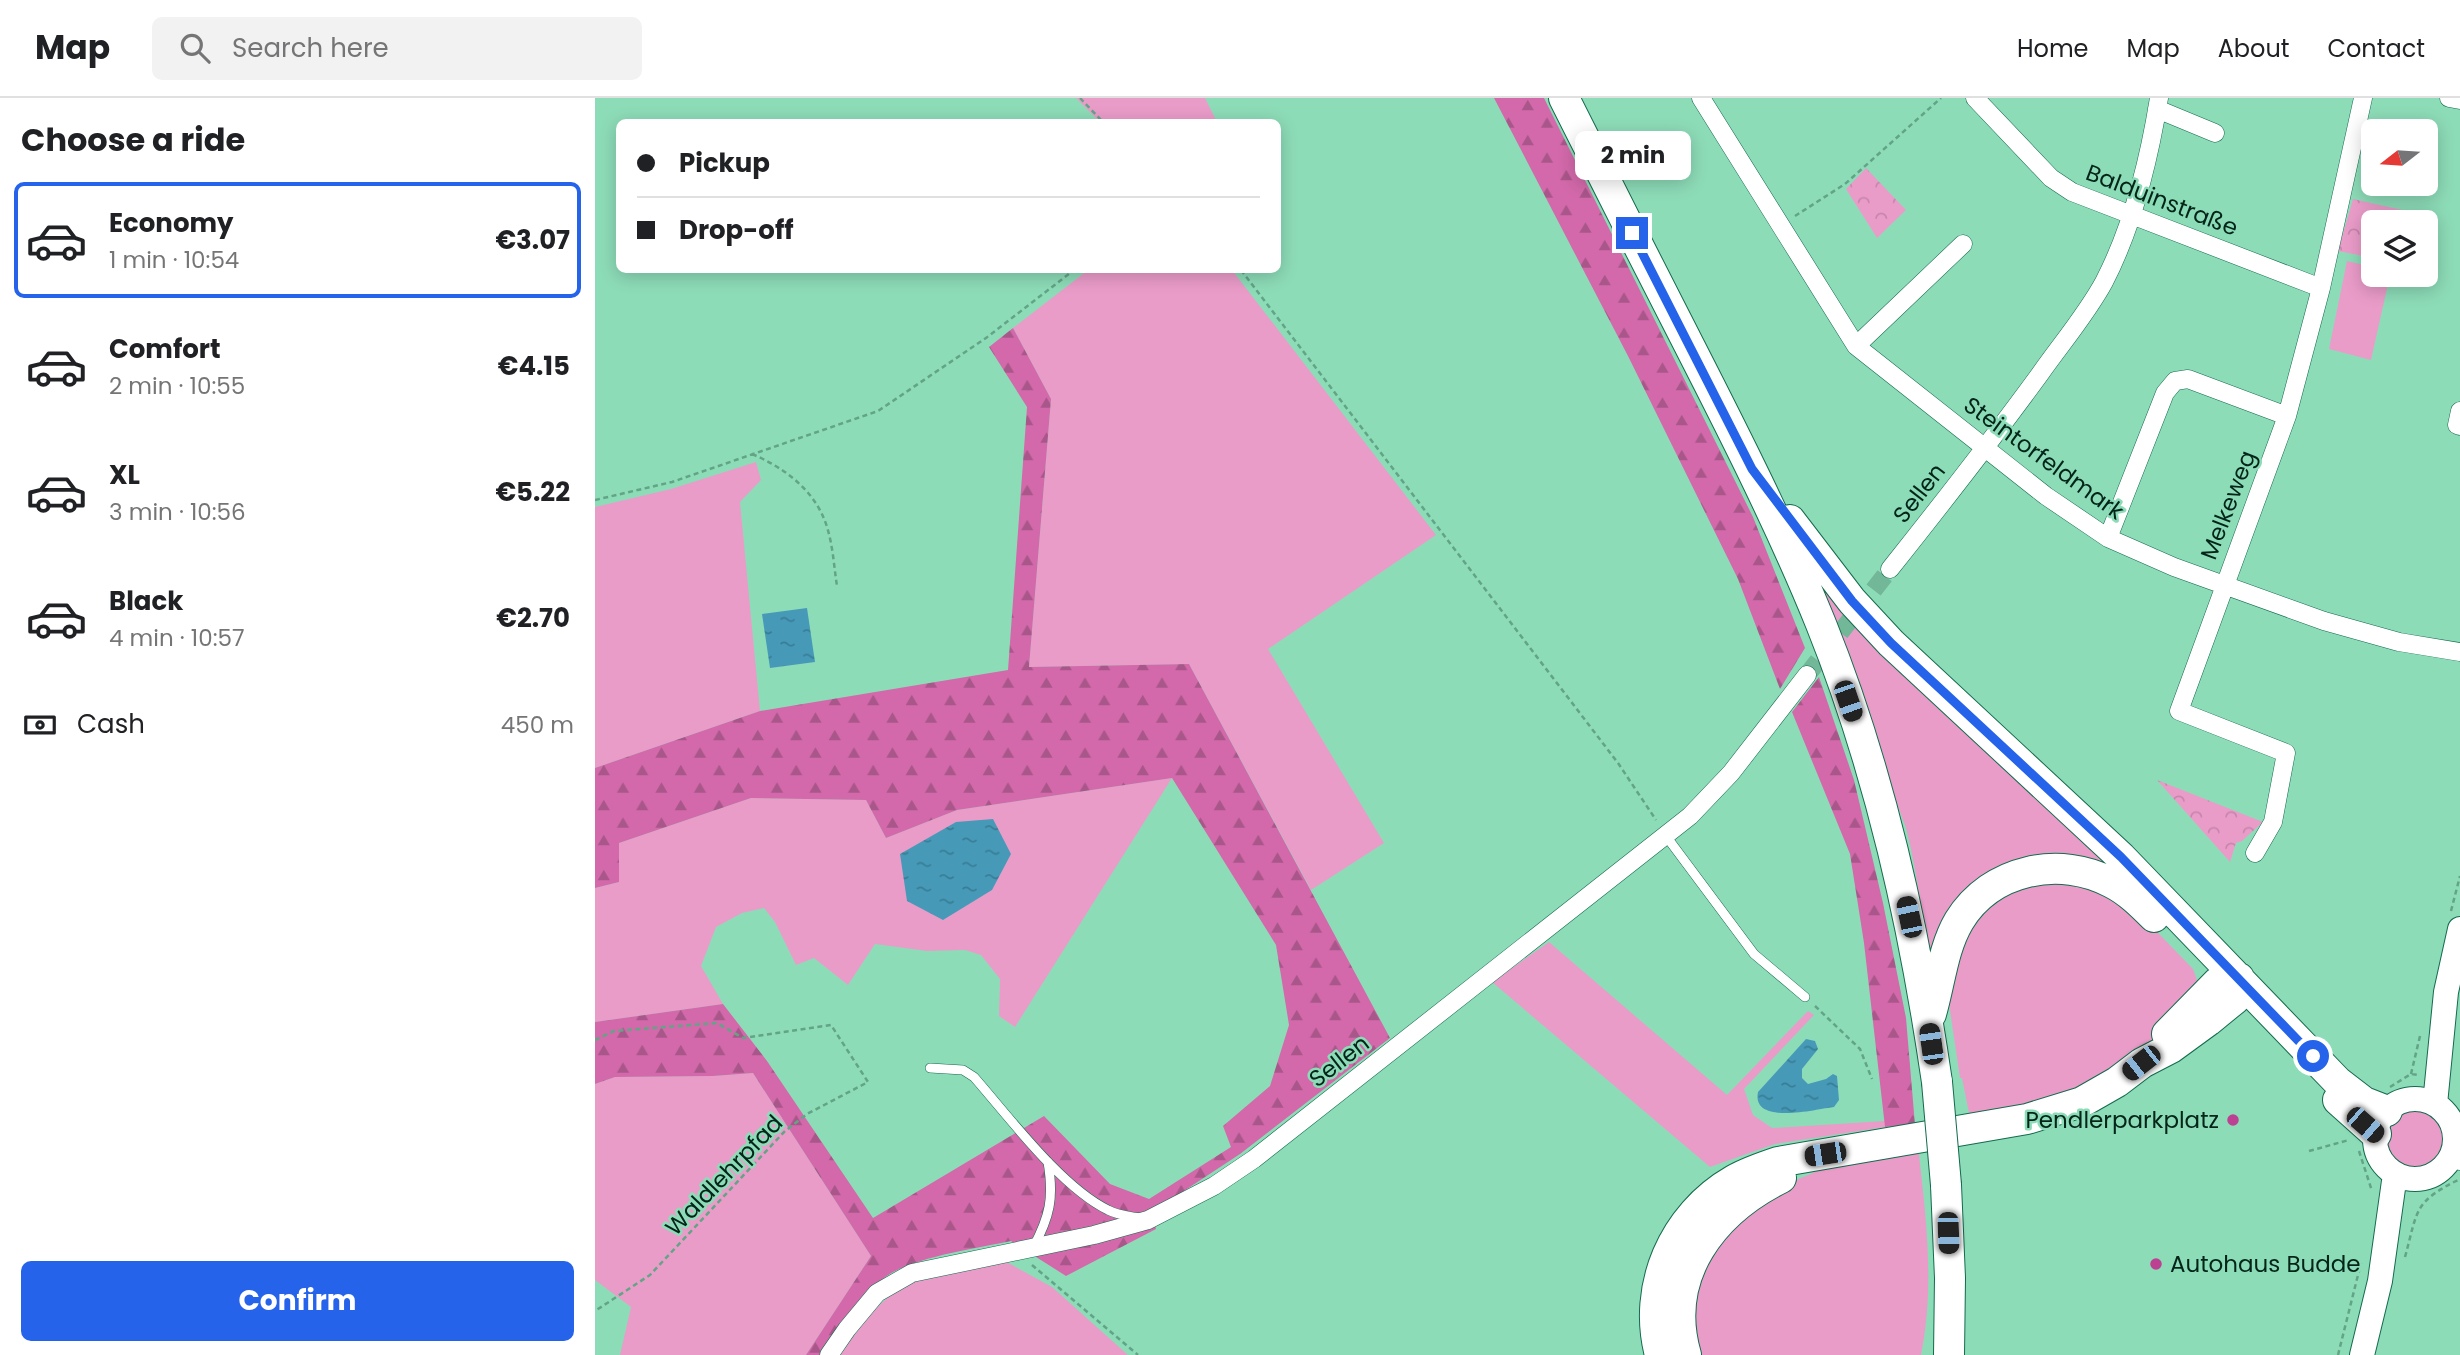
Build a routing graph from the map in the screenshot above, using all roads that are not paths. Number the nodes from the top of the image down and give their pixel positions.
1 (1564, 98) edge
2 (1701, 98) edge
3 (1975, 98) edge
4 (2363, 98) edge
5 (2449, 98) edge
6 (2460, 100) edge
7 (2158, 104) edge
8 (2215, 133) dead end
9 (2131, 216) junction
10 (1963, 244) dead end
11 (2321, 288) junction
12 (1856, 346) junction
13 (2460, 411) edge
14 (2287, 416) junction
15 (2460, 426) edge
16 (1987, 447) junction
17 (1752, 469) junction
18 (2108, 538) junction
19 (1890, 569) tunnel mouth
20 (2225, 583) junction
21 (2460, 652) edge
22 (1807, 675) tunnel mouth
23 (1666, 836) junction
24 (2255, 853) dead end
25 (2460, 929) edge
26 (2231, 986) junction
27 (1805, 997) road end
28 (1929, 1024) junction
29 (930, 1068) dead end
30 (2393, 1117) junction
31 (1848, 1150) junction
32 (2457, 1156) edge
33 (1048, 1160) junction
34 (2405, 1176) junction
35 (1147, 1220) junction
36 (1024, 1250) junction
37 (1950, 1278) junction
38 (829, 1355) edge
39 (1660, 1355) edge
40 (1686, 1355) edge
41 (1932, 1355) edge
42 (1949, 1355) edge
43 (2362, 1355) edge

1 - 17 highway
2 - 12 street, Steintorfeldmark
3 - 9 street, Balduinstraße
4 - 11 street, Melkeweg
5 - 6 street
7 - 8 street
7 - 9 street, Sellen
9 - 11 street, Balduinstraße
9 - 16 street, Sellen
10 - 12 street
11 - 14 street, Melkeweg
12 - 16 street, Steintorfeldmark
13 - 15 street
14 - 18 street
14 - 20 street, Melkeweg
16 - 18 street, Steintorfeldmark
16 - 19 street, Sellen
17 - 26 highway
17 - 28 highway
18 - 20 street, Steintorfeldmark
20 - 21 street, Steintorfeldmark
20 - 24 street, Melkeweg
22 - 23 street, Sellen
23 - 27 lane
23 - 35 street, Sellen
25 - 30 main road
26 - 28 highway
26 - 30 highway
26 - 31 highway
28 - 37 highway, bridge
29 - 33 lane
30 - 32 main road
30 - 34 main road
31 - 39 highway
31 - 40 highway
32 - 34 main road
33 - 35 lane
33 - 36 lane
34 - 43 main road
35 - 36 street, Sellen
36 - 38 street, Sellen
37 - 41 highway
37 - 42 highway

